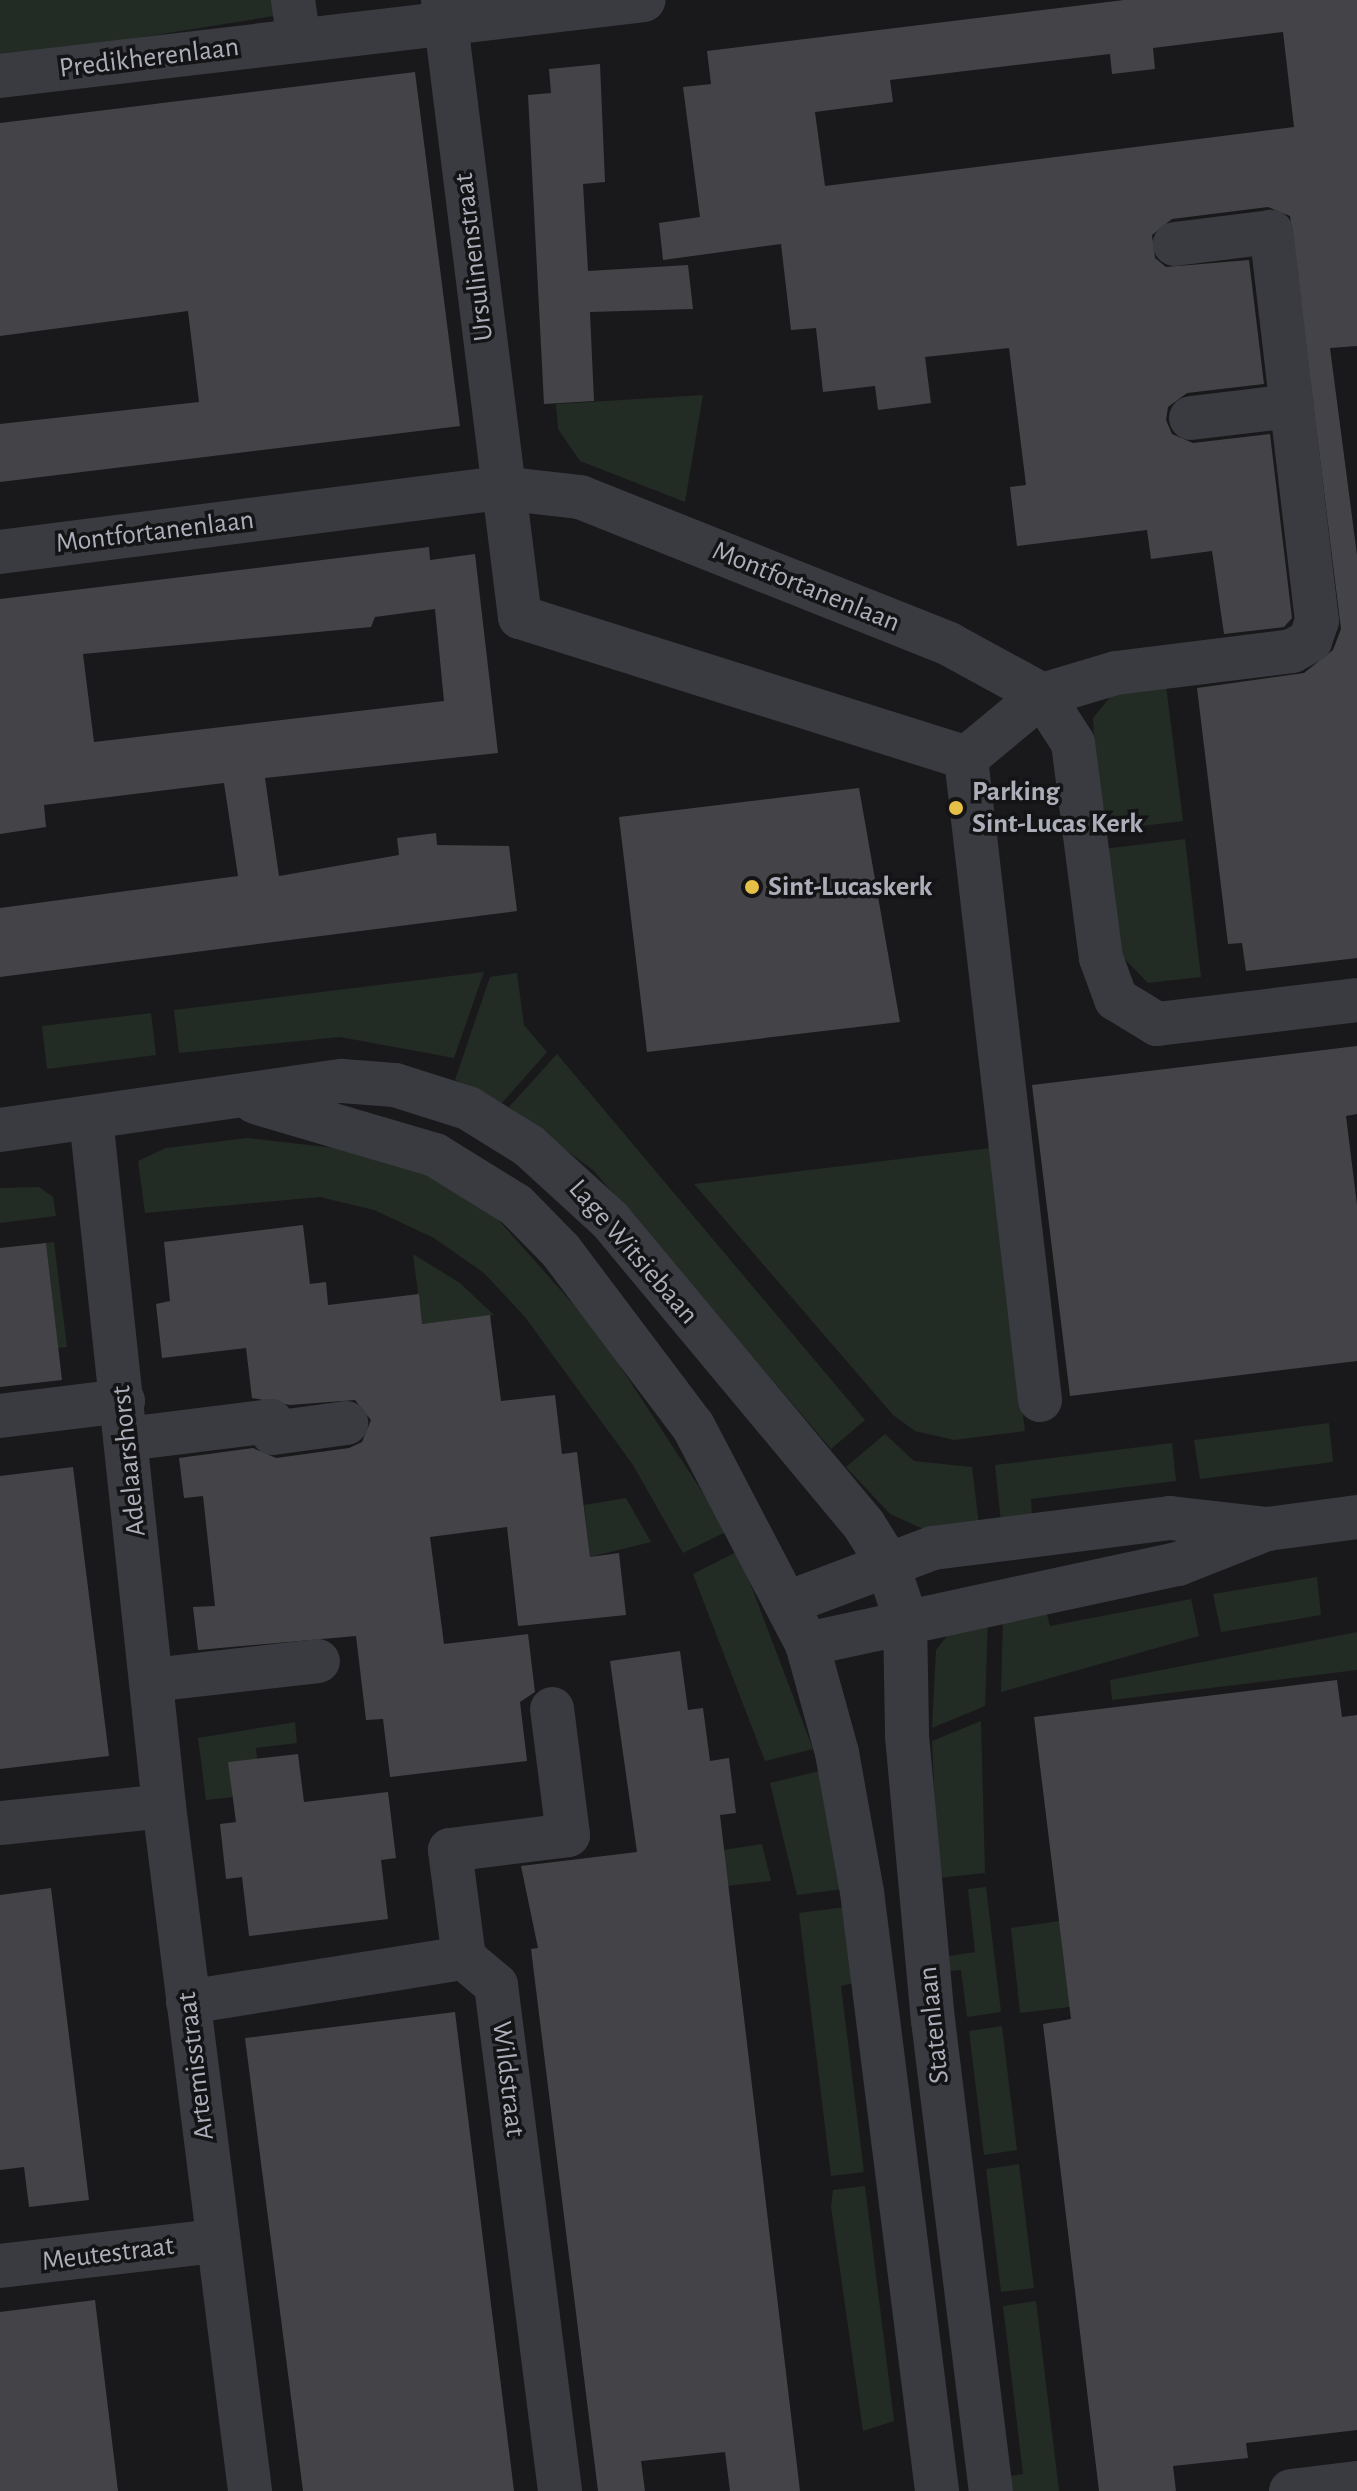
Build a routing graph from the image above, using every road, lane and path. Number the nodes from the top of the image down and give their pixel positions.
1 (644, 0) edge
2 (444, 12) edge
3 (296, 20) edge
4 (0, 76) edge
5 (1175, 244) dead end
6 (1292, 406) junction
7 (1191, 418) dead end
8 (500, 488) junction
9 (0, 552) edge
10 (1042, 695) junction
11 (966, 758) junction
12 (1357, 1000) edge
13 (248, 1100) junction
14 (91, 1118) junction
15 (0, 1130) edge
16 (1040, 1400) dead end
17 (0, 1416) edge
18 (125, 1420) junction
19 (346, 1423) dead end
20 (1357, 1517) edge
21 (1267, 1529) junction
22 (886, 1560) junction
23 (790, 1602) junction
24 (905, 1617) junction
25 (807, 1644) junction
26 (318, 1661) dead end
27 (152, 1680) junction
28 (552, 1709) dead end
29 (164, 1806) junction
30 (0, 1823) edge
31 (464, 1958) junction
32 (188, 2002) junction
33 (217, 2241) junction
34 (0, 2266) edge
35 (1357, 2483) edge
36 (250, 2491) edge
37 (560, 2491) edge
38 (937, 2491) edge
39 (991, 2491) edge
40 (1291, 2491) edge

1 - 2 street, Predikherenlaan
2 - 3 street, Predikherenlaan
2 - 8 street, Ursulinenstraat
3 - 4 street, Predikherenlaan
5 - 6 street
6 - 7 street
6 - 10 street
8 - 9 street, Montfortanenlaan
8 - 10 street, Montfortanenlaan
8 - 11 street, Ursulinenstraat
10 - 11 street
10 - 12 street, Montfortanenlaan
11 - 16 street
13 - 14 street, Lage Witsiebaan
13 - 22 street, Lage Witsiebaan
13 - 23 street, Lage Witsiebaan
14 - 15 street, Lage Witsiebaan
14 - 18 street, Adelaarshorst
17 - 18 street
18 - 19 street
18 - 27 street, Adelaarshorst
20 - 21 street
21 - 22 street
21 - 24 street
22 - 23 street
22 - 24 street, Statenlaan
23 - 25 street, Lage Witsiebaan
24 - 25 street
24 - 39 street, Statenlaan
25 - 38 street, Statenlaan
26 - 27 street
27 - 29 street, Adelaarshorst
28 - 31 street
29 - 30 street
29 - 32 street, Artemisstraat
31 - 32 street
31 - 37 street, Wildstraat
32 - 33 street, Artemisstraat
33 - 34 street, Meutestraat
33 - 36 street, Artemisstraat
35 - 40 street

